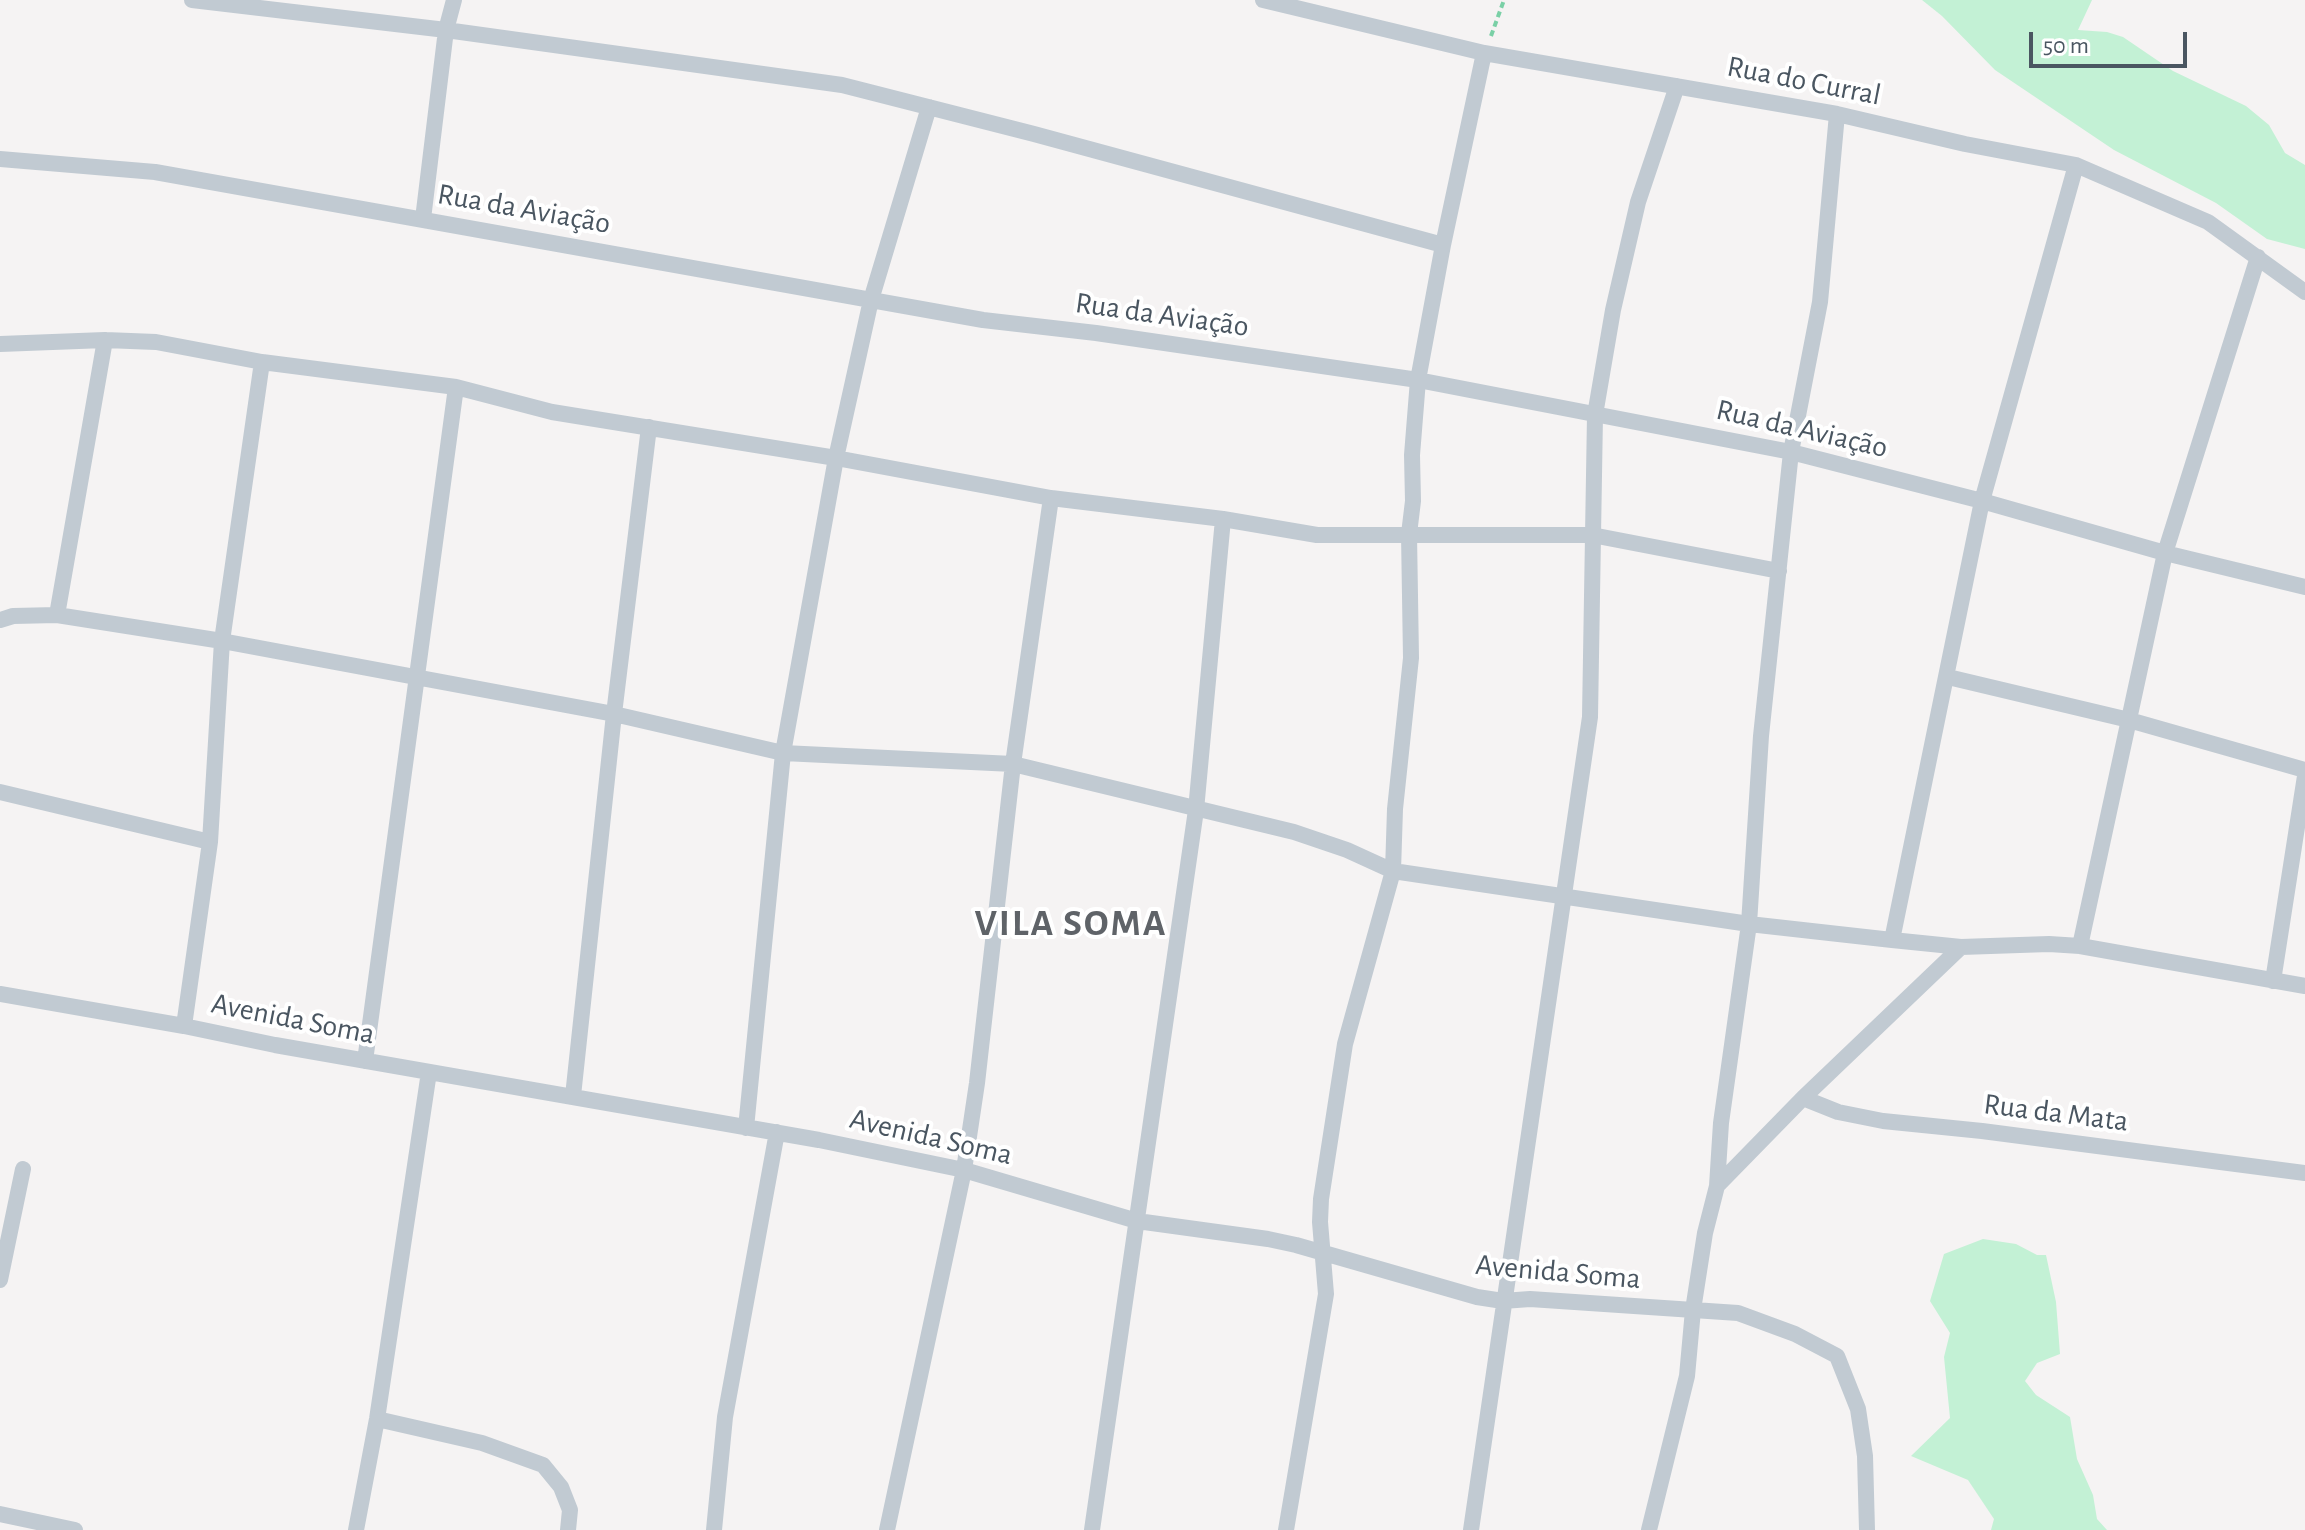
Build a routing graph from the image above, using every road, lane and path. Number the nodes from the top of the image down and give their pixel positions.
1 (192, 0) edge
2 (454, 0) edge
3 (1263, 0) edge
4 (1504, 0) edge
5 (446, 30) junction
6 (1484, 53) junction
7 (1677, 86) junction
8 (929, 107) junction
9 (1837, 114) junction
10 (0, 159) edge
11 (2076, 165) junction
12 (423, 219) junction
13 (1443, 245) junction
14 (2258, 257) junction
15 (2305, 292) edge
16 (871, 300) junction
17 (105, 340) junction
18 (0, 344) edge
19 (262, 362) junction
20 (1418, 380) junction
21 (456, 387) junction
22 (1595, 415) junction
23 (649, 427) junction
24 (1791, 452) junction
25 (836, 458) junction
26 (1051, 498) junction
27 (1982, 501) junction
28 (1223, 519) junction
29 (1409, 534) junction
30 (1592, 535) junction
31 (2165, 553) junction
32 (1779, 571) junction
33 (2305, 587) edge
34 (57, 615) junction
35 (0, 620) edge
36 (222, 641) junction
37 (417, 677) junction
38 (1948, 677) junction
39 (614, 714) junction
40 (2129, 720) junction
41 (783, 753) junction
42 (1013, 764) junction
43 (2305, 773) edge
44 (0, 792) edge
45 (1196, 810) junction
46 (210, 842) junction
47 (1393, 871) junction
48 (1564, 896) junction
49 (1749, 924) junction
50 (1892, 940) junction
51 (2080, 946) junction
52 (1961, 947) junction
53 (2273, 981) junction
54 (2305, 986) edge
55 (0, 994) edge
56 (184, 1026) junction
57 (365, 1061) junction
58 (429, 1072) junction
59 (573, 1096) junction
60 (1803, 1098) junction
61 (746, 1128) junction
62 (777, 1132) junction
63 (23, 1169) dead end
64 (964, 1170) junction
65 (2305, 1173) edge
66 (1717, 1186) junction
67 (1137, 1221) junction
68 (1325, 1254) junction
69 (0, 1280) edge
70 (1503, 1301) junction
71 (1693, 1310) junction
72 (377, 1419) junction
73 (0, 1514) edge
74 (75, 1530) edge
75 (356, 1530) edge
76 (568, 1530) edge
77 (714, 1530) edge
78 (887, 1530) edge
79 (1092, 1530) edge
80 (1286, 1530) edge
81 (1471, 1530) edge
82 (1649, 1530) edge
83 (1867, 1530) edge

1 - 5 street
2 - 5 street
3 - 6 street, Rua do Curral
4 - 6 path
5 - 8 street
5 - 12 street
6 - 7 street, Rua do Curral
6 - 13 street
7 - 9 street, Rua do Curral
7 - 22 street
8 - 13 street
8 - 16 street
9 - 11 street, Rua do Curral
9 - 24 street
10 - 12 street, Rua da Aviação
11 - 14 street, Rua do Curral
11 - 27 street
12 - 16 street, Rua da Aviação
13 - 20 street
14 - 15 street, Rua do Curral
14 - 31 street
16 - 20 street, Rua da Aviação
16 - 25 street
17 - 18 street
17 - 19 street
17 - 34 street
19 - 21 street
19 - 36 street
20 - 22 street, Rua da Aviação
20 - 29 street
21 - 23 street
21 - 37 street
22 - 24 street, Rua da Aviação
22 - 30 street
23 - 25 street
23 - 39 street
24 - 27 street, Rua da Aviação
24 - 32 street
25 - 26 street
25 - 41 street
26 - 28 street
26 - 42 street
27 - 31 street, Rua da Aviação
27 - 38 street
28 - 29 street
28 - 45 street
29 - 30 street
29 - 47 street
30 - 32 street
30 - 48 street
31 - 33 street, Rua da Aviação
31 - 40 street
32 - 49 street
34 - 35 street
34 - 36 street
36 - 37 street
36 - 46 street
37 - 39 street
37 - 57 street
38 - 40 street
38 - 50 street
39 - 41 street
39 - 59 street
40 - 43 street
40 - 51 street
41 - 42 street
41 - 61 street
42 - 45 street
42 - 64 street
43 - 53 street
44 - 46 street
45 - 47 street
45 - 67 street
46 - 56 street
47 - 48 street
47 - 68 street
48 - 49 street
48 - 70 street
49 - 50 street
49 - 66 street
50 - 52 street
51 - 52 street
51 - 53 street
52 - 60 street
53 - 54 street
55 - 56 street, Avenida Soma
56 - 57 street, Avenida Soma
57 - 58 street, Avenida Soma
58 - 59 street, Avenida Soma
58 - 72 street
59 - 61 street, Avenida Soma
60 - 65 street, Rua da Mata
60 - 66 street
61 - 62 street, Avenida Soma
62 - 64 street, Avenida Soma
62 - 77 street
63 - 69 street
64 - 67 street, Avenida Soma
64 - 78 street
66 - 71 street
67 - 68 street, Avenida Soma
67 - 79 street
68 - 70 street, Avenida Soma
68 - 80 street
70 - 71 street, Avenida Soma
70 - 81 street
71 - 82 street
71 - 83 street, Avenida Soma
72 - 75 street
72 - 76 street
73 - 74 street

